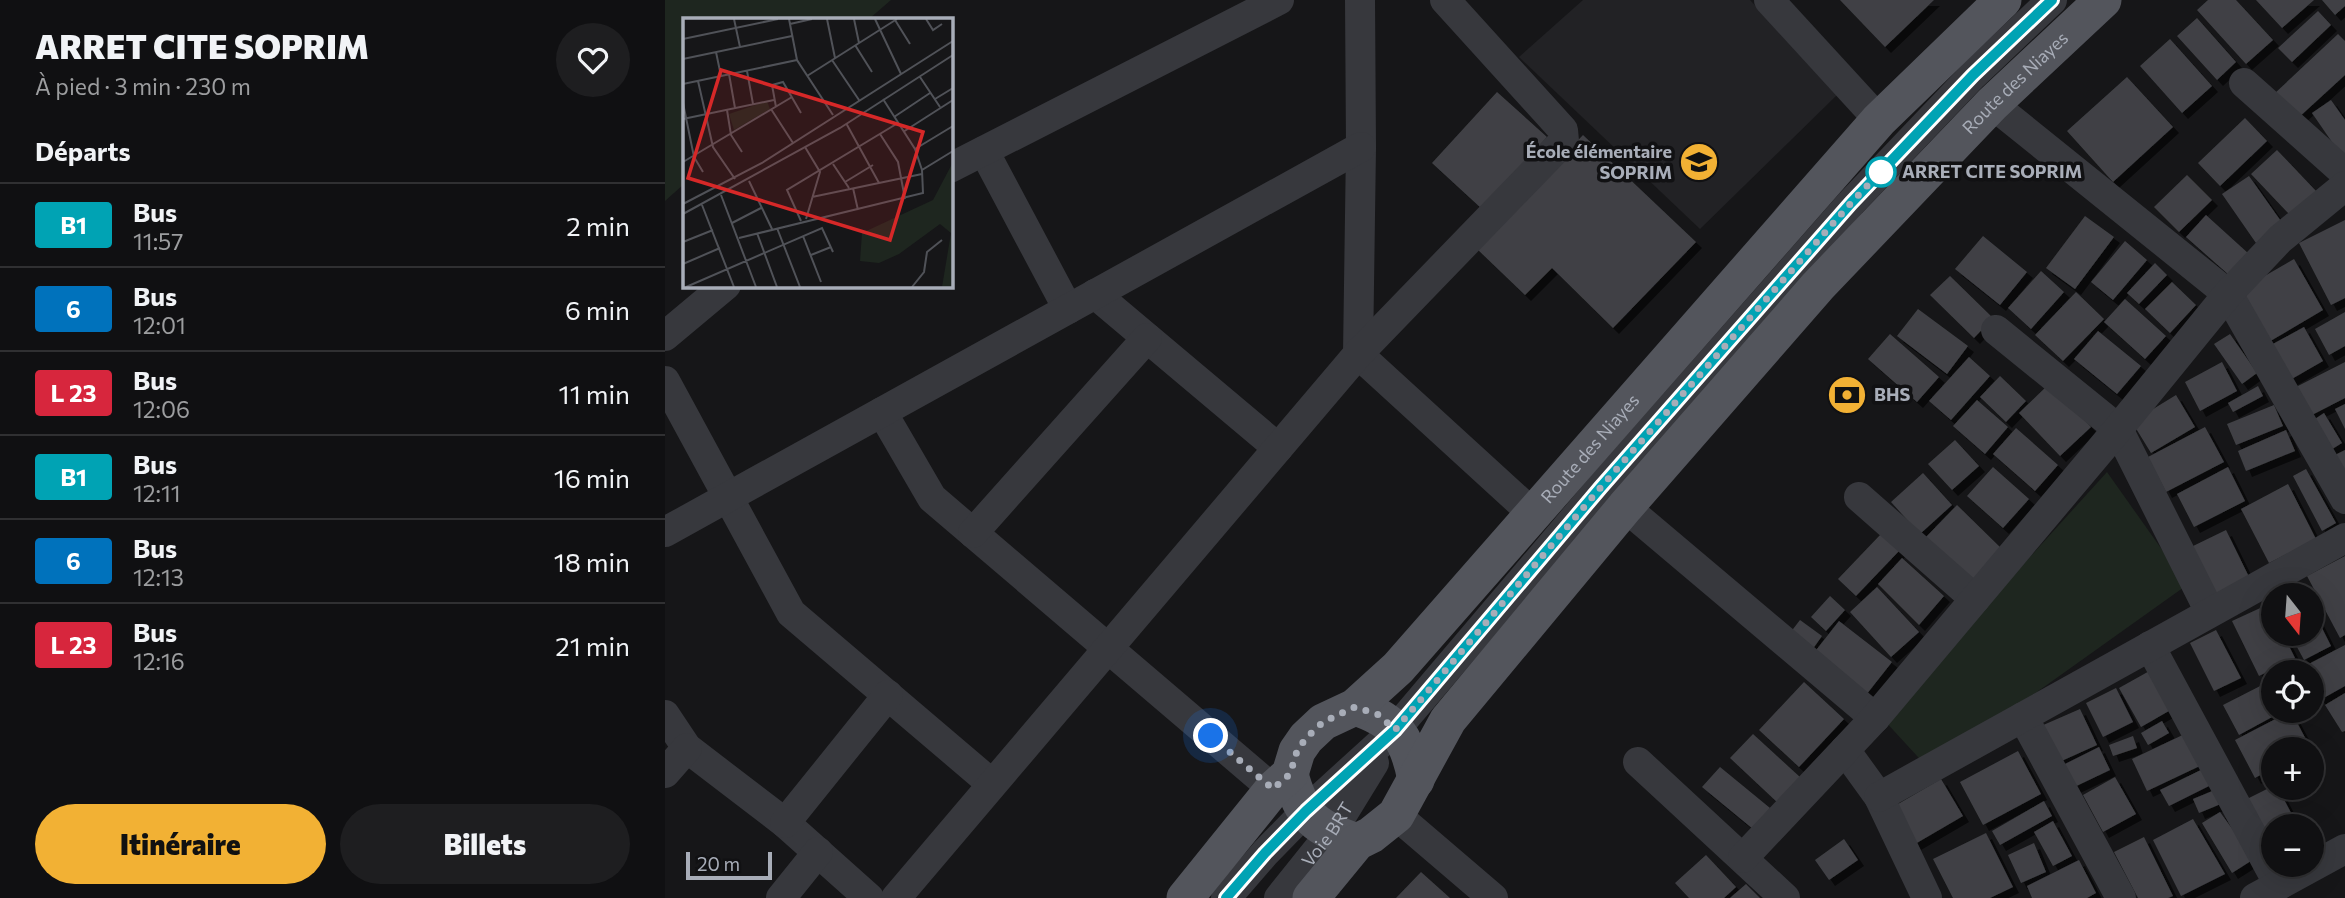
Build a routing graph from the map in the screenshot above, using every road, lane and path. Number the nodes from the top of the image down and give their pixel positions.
1 (1279, 0) edge
2 (1360, 0) edge
3 (1445, 0) edge
4 (1769, 0) edge
5 (2003, 0) edge
6 (2052, 0) edge
7 (2103, 0) edge
8 (2244, 83) dead end
9 (1992, 104) junction
10 (1879, 120) junction
11 (1361, 146) junction
12 (984, 151) junction
13 (952, 167) edge
14 (2345, 173) edge
15 (2345, 187) edge
16 (724, 287) edge
17 (2228, 293) junction
18 (1095, 294) junction
19 (1068, 309) junction
20 (1996, 330) dead end
21 (665, 336) edge
22 (1147, 338) junction
23 (1358, 354) junction
24 (665, 381) edge
25 (882, 412) junction
26 (2117, 429) junction
27 (1278, 448) junction
28 (728, 497) junction
29 (1859, 497) dead end
30 (2345, 499) edge
31 (1625, 507) junction
32 (1532, 513) junction
33 (665, 532) edge
34 (973, 533) junction
35 (2345, 537) edge
36 (1975, 599) junction
37 (2210, 612) junction
38 (2150, 646) junction
39 (1108, 648) junction
40 (888, 695) junction
41 (1355, 707) junction
42 (665, 715) edge
43 (2023, 717) junction
44 (1875, 718) junction
45 (1395, 730) junction
46 (687, 748) junction
47 (1845, 750) junction
48 (1638, 762) dead end
49 (665, 773) edge
50 (1416, 780) junction
51 (1282, 782) junction
52 (992, 784) junction
53 (1879, 797) junction
54 (1395, 815) junction
55 (785, 823) junction
56 (1331, 829) junction
57 (818, 852) junction
58 (1743, 858) junction
59 (2341, 859) edge
60 (2267, 891) edge
61 (781, 898) edge
62 (869, 898) edge
63 (896, 898) edge
64 (1185, 898) edge
65 (1226, 898) edge
66 (1279, 898) edge
67 (1311, 898) edge
68 (1493, 898) edge
69 (1785, 898) edge
70 (1927, 898) edge
71 (2121, 898) edge

1 - 12 street
2 - 11 street
3 - 23 street
4 - 10 street
5 - 10 main road, Route des Niayes
6 - 45 street, Voie BRT
7 - 9 main road, Route des Niayes
8 - 14 street
9 - 17 street
9 - 31 main road, Route des Niayes
10 - 32 main road, Route des Niayes
11 - 18 street
11 - 23 street
12 - 13 street
12 - 19 street
15 - 17 street
16 - 21 street
17 - 26 street
17 - 30 street
18 - 19 street
18 - 22 street
19 - 25 street
20 - 26 street
22 - 27 street
22 - 34 street
23 - 27 street
23 - 32 street
24 - 28 street
25 - 28 street
25 - 34 street
26 - 36 street
26 - 37 street
27 - 39 street
28 - 33 street
28 - 40 street
29 - 36 street
31 - 44 street
31 - 50 main road, Route des Niayes
32 - 41 main road, Route des Niayes
34 - 39 street
35 - 37 street
36 - 44 street
37 - 38 street
38 - 43 street
38 - 60 street
39 - 51 street
39 - 52 street
40 - 52 street
40 - 55 street
41 - 45 main road
41 - 51 main road, Route des Niayes
42 - 46 street
43 - 53 street
43 - 71 street
44 - 47 street
45 - 50 main road
45 - 56 street, Voie BRT
46 - 49 street
46 - 55 street
47 - 53 street
47 - 58 street
48 - 58 street
50 - 54 main road, Route des Niayes
51 - 56 main road
51 - 64 main road, Route des Niayes
52 - 63 street
53 - 70 street
54 - 56 main road
54 - 68 street
55 - 57 street
56 - 65 street, Voie BRT
56 - 66 street, Voie BRT
56 - 67 main road
57 - 61 street
57 - 62 street
58 - 69 street
59 - 60 street

